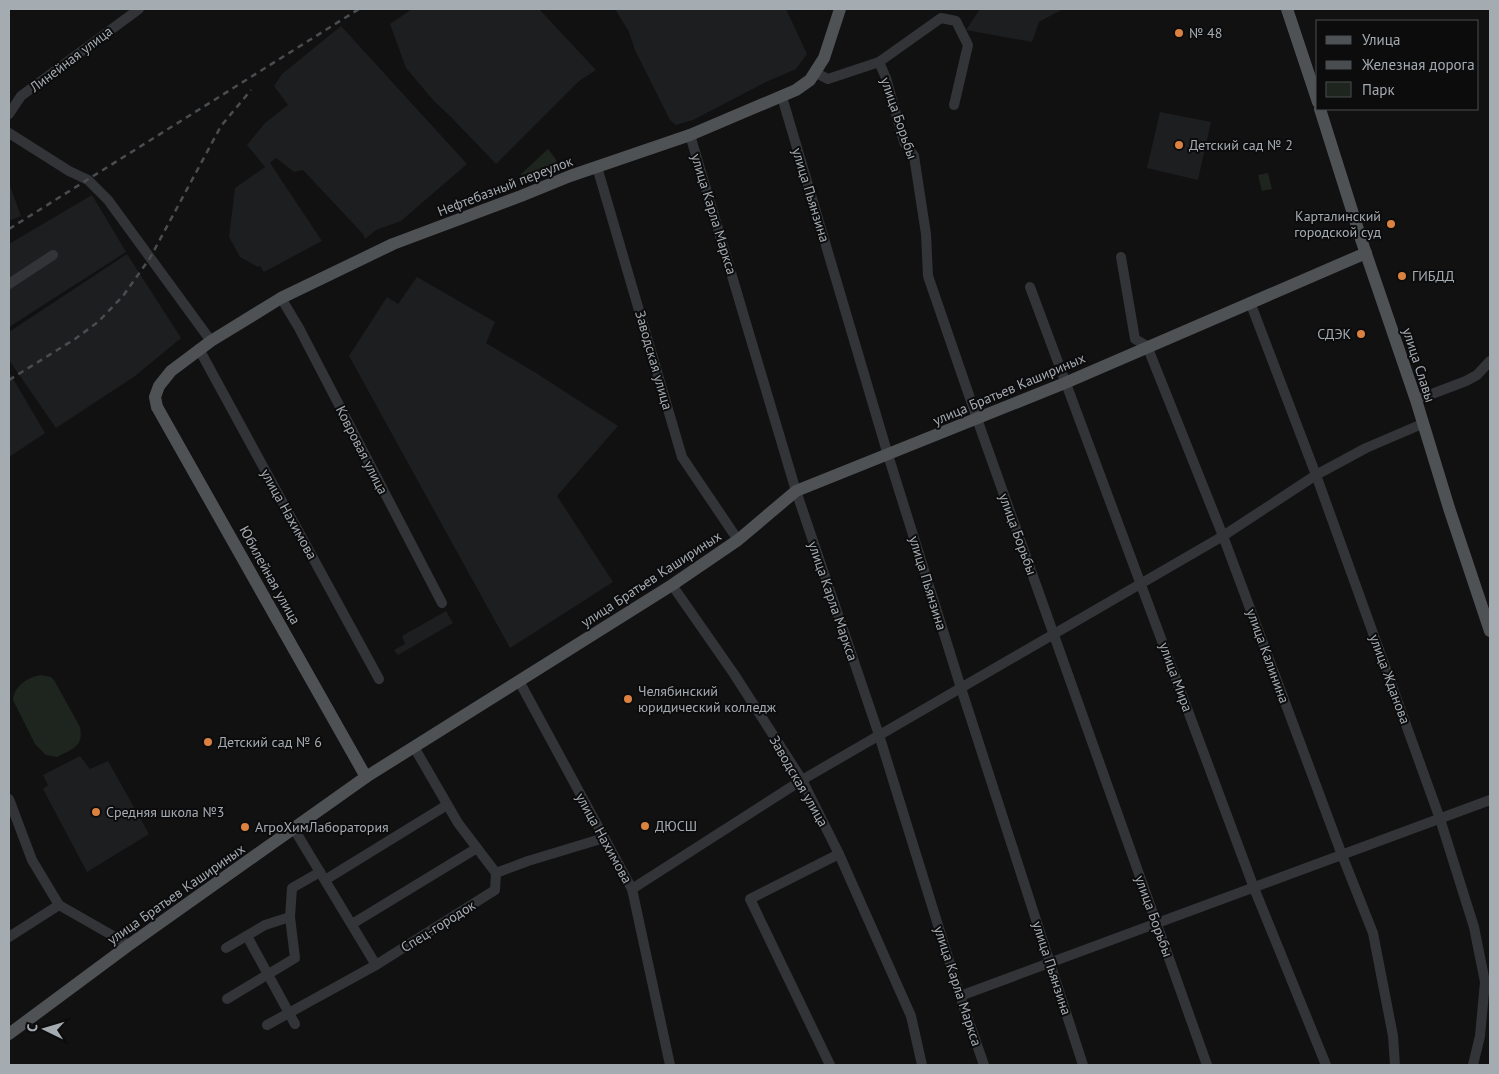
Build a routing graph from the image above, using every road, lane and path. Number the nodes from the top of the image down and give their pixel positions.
1 (139, 9) edge
2 (840, 9) edge
3 (1287, 9) edge
4 (879, 62) junction
5 (816, 73) junction
6 (1316, 96) edge
7 (782, 97) junction
8 (954, 105) dead end
9 (1320, 110) edge
10 (9, 114) edge
11 (9, 132) edge
12 (690, 135) junction
13 (597, 167) junction
14 (1366, 253) junction
15 (53, 255) dead end
16 (1121, 257) dead end
17 (9, 284) edge
18 (1030, 286) dead end
19 (281, 298) junction
20 (1250, 302) junction
21 (211, 341) junction
22 (1147, 346) junction
23 (199, 349) junction
24 (1490, 361) edge
25 (1065, 383) junction
26 (159, 386) joint
27 (1416, 400) junction
28 (977, 418) junction
29 (1422, 424) junction
30 (888, 455) junction
31 (1316, 476) junction
32 (796, 491) junction
33 (1223, 536) junction
34 (738, 540) junction
35 (1141, 583) junction
36 (672, 585) junction
37 (442, 603) dead end
38 (1487, 611) edge
39 (1490, 631) edge
40 (1054, 634) junction
41 (379, 679) dead end
42 (519, 682) junction
43 (961, 688) junction
44 (879, 735) junction
45 (414, 747) junction
46 (366, 777) junction
47 (802, 780) junction
48 (9, 800) edge
49 (1490, 800) edge
50 (447, 805) junction
51 (1440, 819) junction
52 (294, 829) junction
53 (604, 838) junction
54 (477, 848) junction
55 (839, 854) junction
56 (1342, 855) junction
57 (496, 873) junction
58 (322, 876) junction
59 (1254, 888) junction
60 (632, 889) junction
61 (59, 905) junction
62 (290, 917) junction
63 (352, 924) junction
64 (1157, 924) junction
65 (247, 936) junction
66 (9, 937) edge
67 (129, 945) junction
68 (226, 948) dead end
69 (1051, 964) junction
70 (376, 965) junction
71 (268, 974) junction
72 (960, 996) junction
73 (227, 999) dead end
74 (288, 1013) junction
75 (295, 1024) dead end
76 (267, 1025) dead end
77 (9, 1034) edge
78 (670, 1065) edge
79 (830, 1065) edge
80 (922, 1065) edge
81 (984, 1065) edge
82 (1083, 1065) edge
83 (1207, 1065) edge
84 (1326, 1065) edge
85 (1395, 1065) edge
86 (1473, 1065) edge

1 - 10 street, Линейная улица
2 - 5 main road, Нефтебазный переулок
3 - 6 main road
4 - 5 street, улица Борьбы
4 - 8 street
4 - 28 street, улица Борьбы
5 - 7 main road, Нефтебазный переулок
7 - 12 main road, Нефтебазный переулок
7 - 30 street, улица Пьянзина
9 - 14 main road, улица Славы
11 - 21 street
12 - 13 main road, Нефтебазный переулок
12 - 32 street, улица Карла Маркса
13 - 19 main road, Нефтебазный переулок
13 - 34 street, Заводская улица
14 - 20 main road, улица Братьев Кашириных
14 - 27 main road, улица Славы
15 - 17 street
16 - 22 street, улица Калинина
18 - 25 street, улица Мира
19 - 21 main road, Нефтебазный переулок
19 - 37 street, Ковровая улица
20 - 22 main road, улица Братьев Кашириных
20 - 31 street, улица Жданова
21 - 23 main road, Нефтебазный переулок
22 - 25 main road, улица Братьев Кашириных
22 - 33 street, улица Калинина
23 - 26 main road, Нефтебазный переулок
23 - 41 street, улица Нахимова
24 - 27 street
25 - 28 main road, улица Братьев Кашириных
25 - 35 street, улица Мира
26 - 46 main road, Юбилейная улица
27 - 29 main road, улица Славы
28 - 30 main road, улица Братьев Кашириных
28 - 40 street, улица Борьбы
29 - 31 street
29 - 38 main road, улица Славы
30 - 32 main road, улица Братьев Кашириных
30 - 43 street, улица Пьянзина
31 - 33 street
31 - 51 street, улица Жданова
32 - 34 main road, улица Братьев Кашириных
32 - 44 street, улица Карла Маркса
33 - 35 street
33 - 56 street, улица Калинина
34 - 36 main road, улица Братьев Кашириных
35 - 40 street
35 - 59 street, улица Мира
36 - 42 main road, улица Братьев Кашириных
36 - 47 street, Заводская улица
38 - 39 main road, улица Славы
40 - 43 street
40 - 64 street, улица Борьбы
42 - 45 main road, улица Братьев Кашириных
42 - 53 street, улица Нахимова
43 - 44 street
43 - 69 street, улица Пьянзина
44 - 47 street
44 - 72 street, улица Карла Маркса
45 - 46 main road, улица Братьев Кашириных
45 - 50 street
46 - 52 main road, улица Братьев Кашириных
47 - 55 street, Заводская улица
47 - 60 street
48 - 61 street
49 - 51 street
50 - 54 street
50 - 58 street
51 - 56 street
51 - 86 street, улица Жданова
52 - 58 street
52 - 67 main road, улица Братьев Кашириных
53 - 57 street
53 - 60 street, улица Нахимова
54 - 57 street
54 - 63 street
55 - 79 street
55 - 80 street, Заводская улица
56 - 59 street
56 - 85 street, улица Калинина
57 - 70 street, Спец-городок
58 - 62 street
58 - 63 street
59 - 64 street
59 - 84 street, улица Мира
60 - 78 street, улица Нахимова
61 - 66 street
61 - 67 street
62 - 65 street
62 - 71 street
63 - 70 street
64 - 69 street
64 - 83 street, улица Борьбы
65 - 68 street
65 - 71 street
67 - 77 main road, улица Братьев Кашириных
69 - 72 street
69 - 82 street, улица Пьянзина
70 - 74 street, Спец-городок
71 - 73 street
71 - 74 street
72 - 81 street, улица Карла Маркса
74 - 75 street
74 - 76 street, Спец-городок

